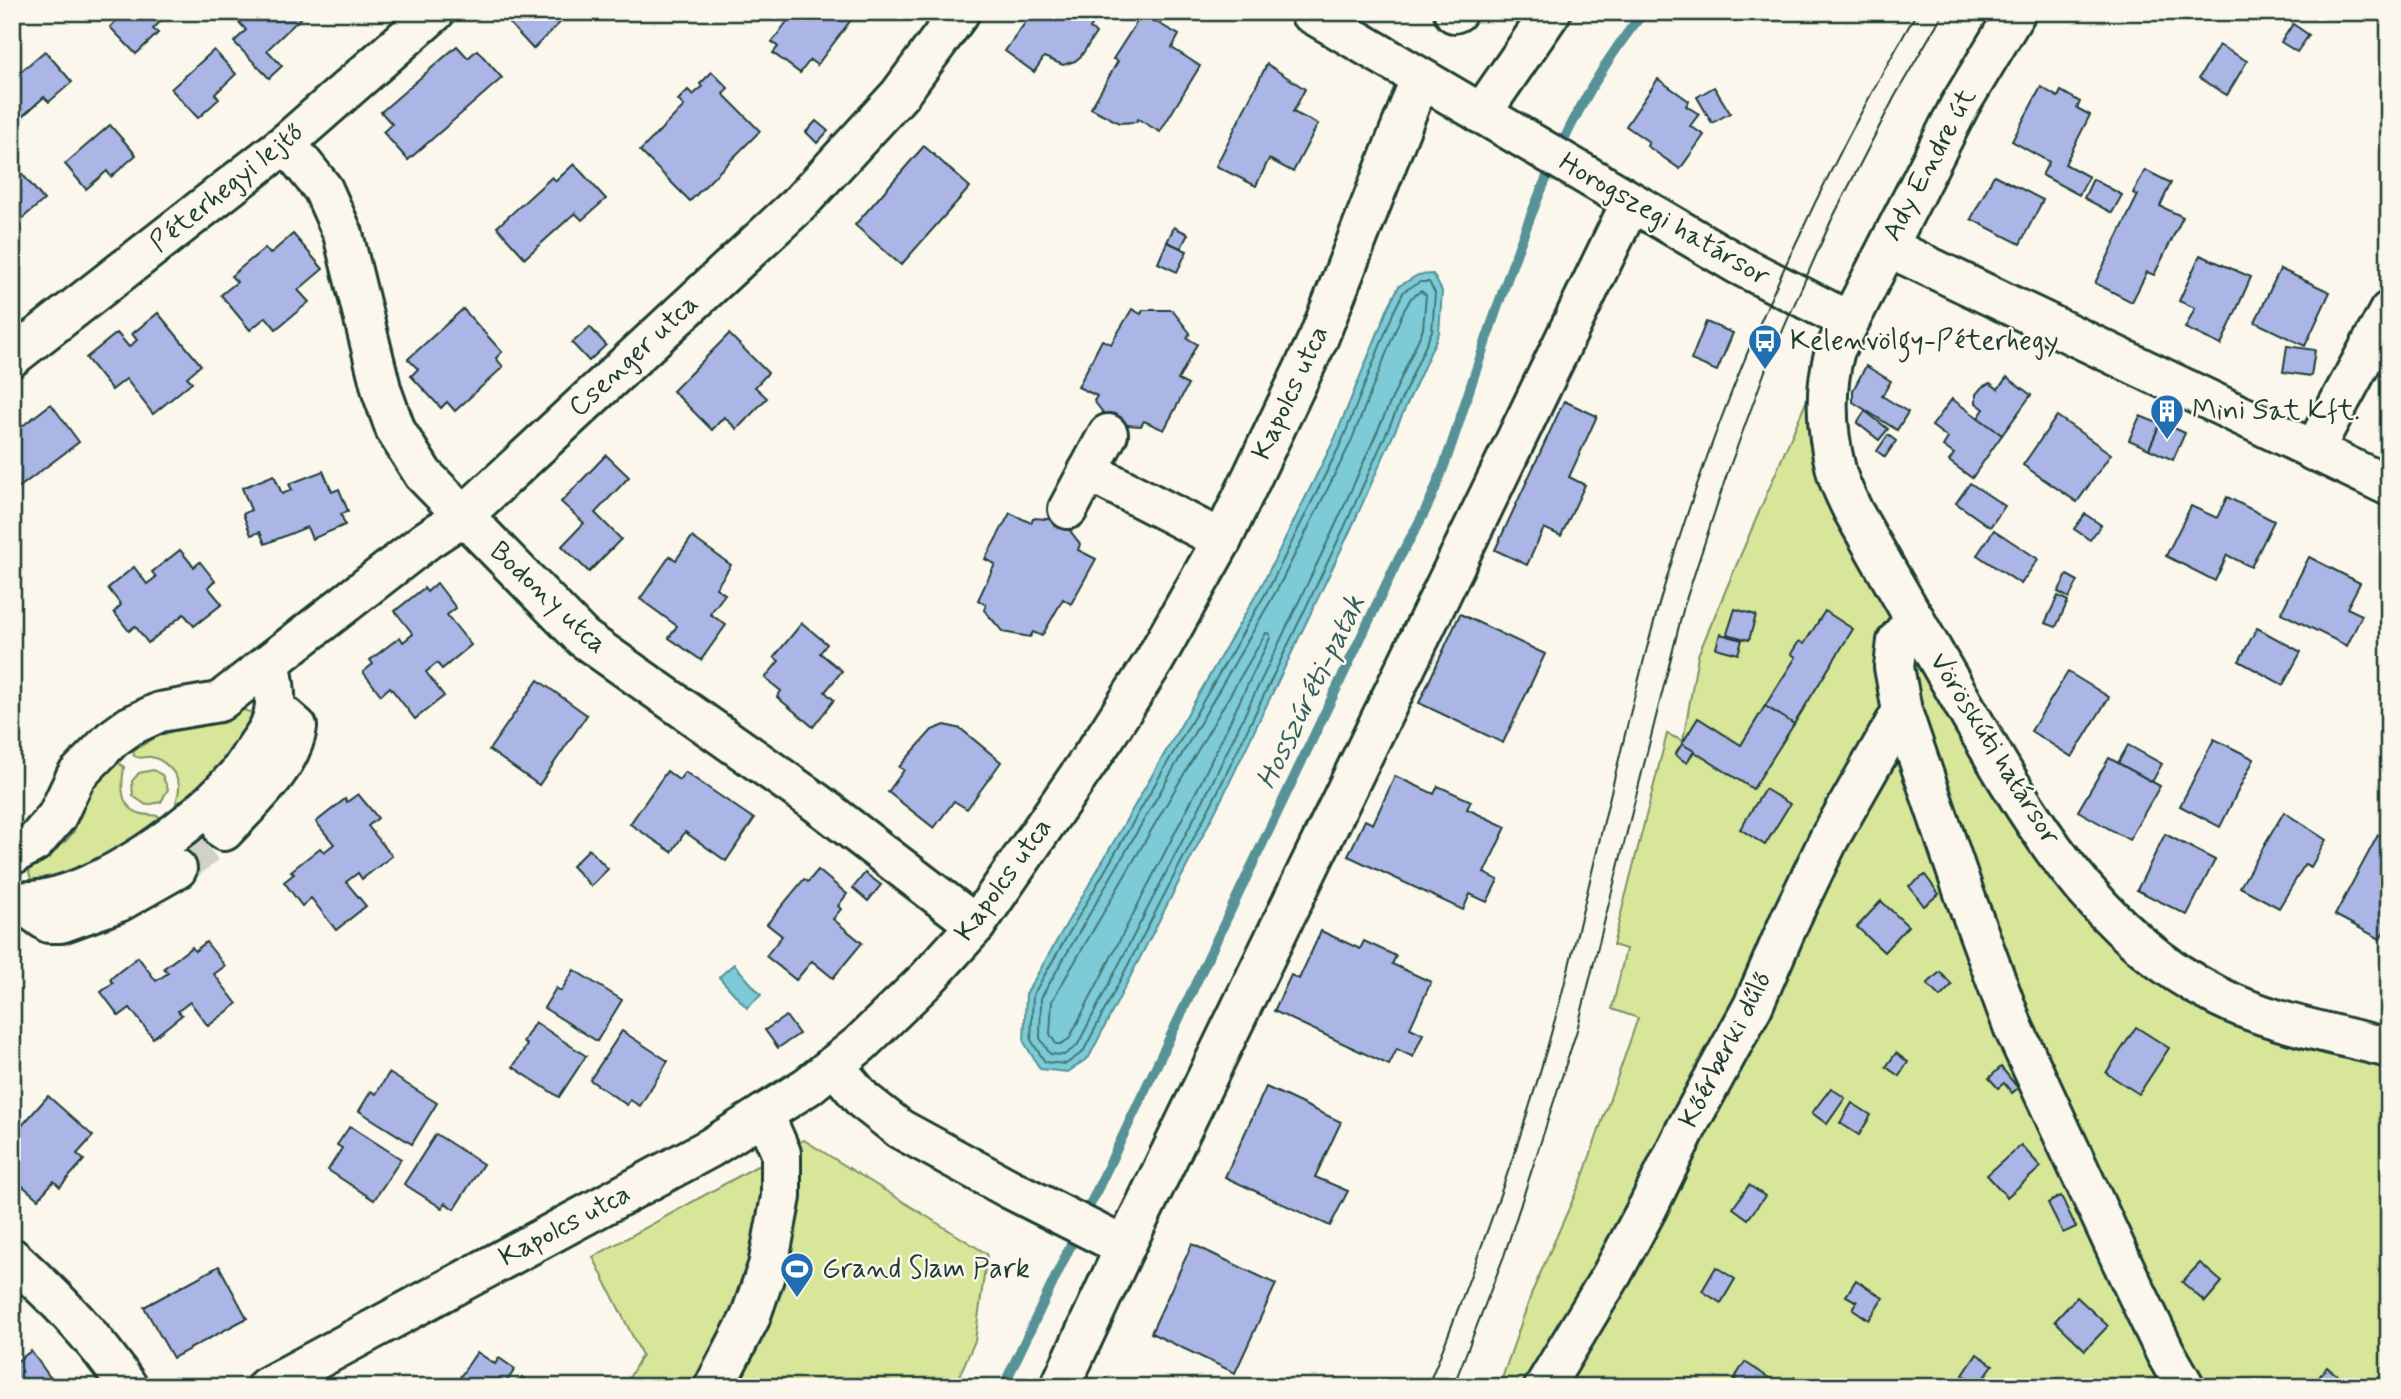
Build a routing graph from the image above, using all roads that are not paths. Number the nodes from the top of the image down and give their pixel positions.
1 (435, 12) edge
2 (960, 12) edge
3 (1309, 12) edge
4 (2016, 12) edge
5 (1537, 17) edge
6 (1420, 79) junction
7 (1481, 114) junction
8 (286, 143) junction
9 (1630, 202) junction
10 (1888, 247) junction
11 (2389, 311) edge
12 (1849, 321) junction
13 (12, 357) edge
14 (1108, 434) dead end
15 (2313, 451) junction
16 (1088, 471) junction
17 (2389, 486) edge
18 (1068, 509) dead end
19 (463, 516) junction
20 (1222, 540) junction
21 (1915, 620) junction
22 (271, 663) junction
23 (275, 708) junction
24 (1902, 710) junction
25 (224, 831) tunnel mouth
26 (12, 855) edge
27 (177, 869) tunnel mouth
28 (16, 901) edge
29 (976, 925) junction
30 (2389, 1048) edge
31 (834, 1065) junction
32 (764, 1114) junction
33 (1114, 1242) junction
34 (12, 1258) edge
35 (128, 1387) edge
36 (266, 1387) edge
37 (714, 1387) edge
38 (1060, 1387) edge
39 (1544, 1387) edge
40 (2185, 1387) edge

1 - 8 street, Péterhegyi lejtő
2 - 19 street, Csenger utca
3 - 6 street, Horogszegi határsor
4 - 10 street, Ady Endre út
5 - 7 street
6 - 7 street, Horogszegi határsor
6 - 20 street, Kapolcs utca
7 - 9 street, Horogszegi határsor
8 - 13 street, Péterhegyi lejtő
8 - 19 street, Bodony utca
9 - 12 street, Horogszegi határsor
9 - 33 street
10 - 12 street, Ady Endre út
10 - 15 street
11 - 15 street
12 - 21 street, Vöröskúti határsor
14 - 16 street
15 - 17 street
16 - 18 street
16 - 20 street
19 - 22 street, Csenger utca
19 - 29 street, Bodony utca
20 - 29 street, Kapolcs utca
21 - 24 street
21 - 30 street, Vöröskúti határsor
22 - 23 street
22 - 26 street, Csenger utca
23 - 25 street
23 - 28 street
24 - 39 street, Kőérberki dűlő
24 - 40 street
27 - 28 street
29 - 31 street, Kapolcs utca
31 - 32 street, Kapolcs utca
31 - 33 street
32 - 36 street, Kapolcs utca
32 - 37 street
33 - 38 street
34 - 35 street

